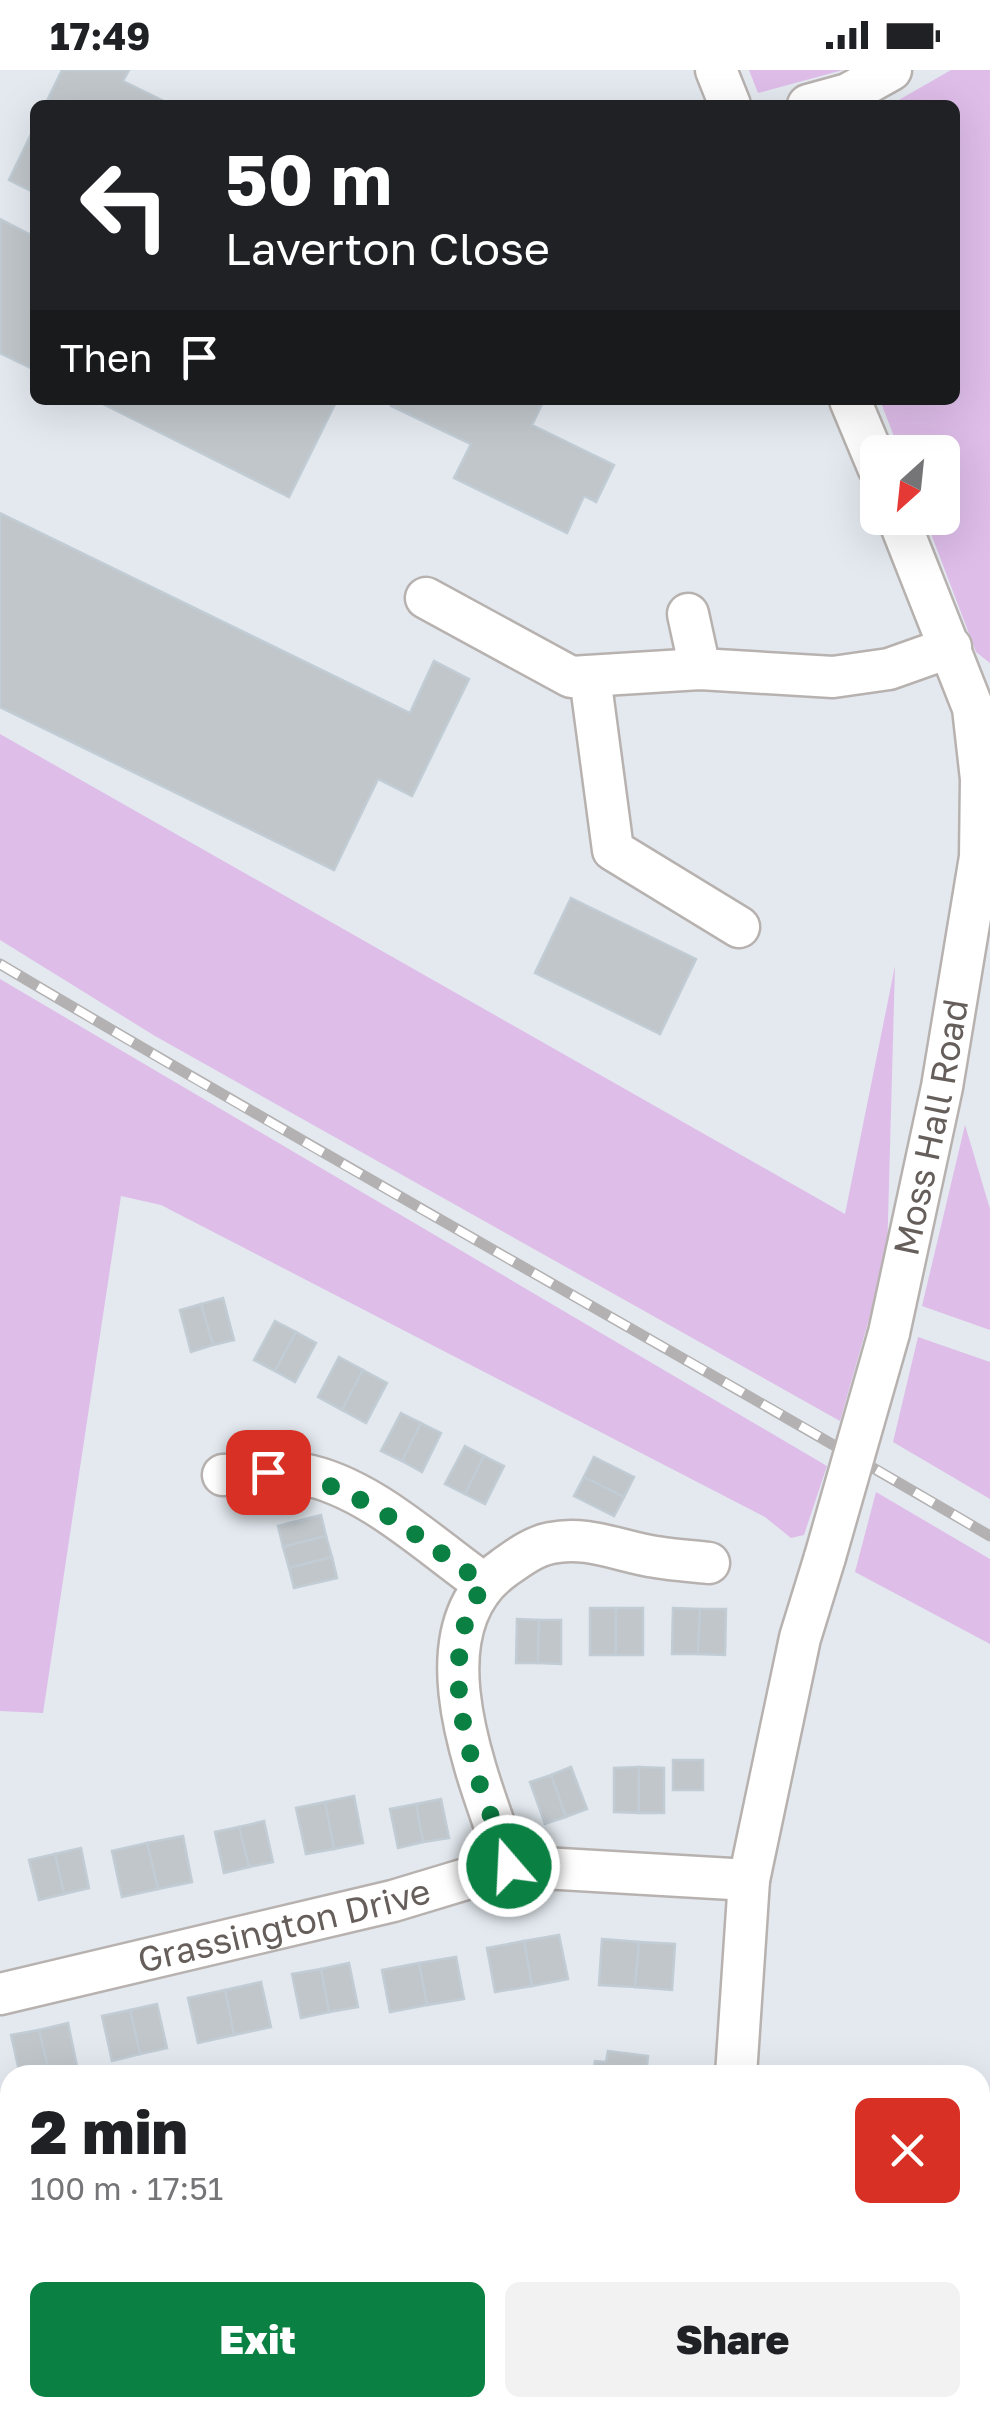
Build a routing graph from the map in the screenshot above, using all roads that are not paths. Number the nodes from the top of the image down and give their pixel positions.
1 (716, 70) edge
2 (891, 70) edge
3 (728, 100) edge
4 (826, 100) edge
5 (852, 405) edge
6 (865, 435) edge
7 (905, 535) edge
8 (426, 598) dead end
9 (688, 614) dead end
10 (951, 647) junction
11 (700, 669) junction
12 (590, 677) junction
13 (738, 927) dead end
14 (223, 1475) dead end
15 (709, 1563) dead end
16 (483, 1583) junction
17 (509, 1866) junction
18 (749, 1880) junction
19 (0, 1994) edge
20 (737, 2065) edge

1 - 3 street
2 - 4 street
5 - 6 street
7 - 10 street, Moss Hall Road
8 - 12 street
9 - 11 street
10 - 11 street
10 - 18 street, Moss Hall Road, bridge
11 - 12 street
12 - 13 street
14 - 16 street
15 - 16 street
16 - 17 street
17 - 18 street, Grassington Drive
17 - 19 street, Grassington Drive
18 - 20 street, Moss Hall Road

